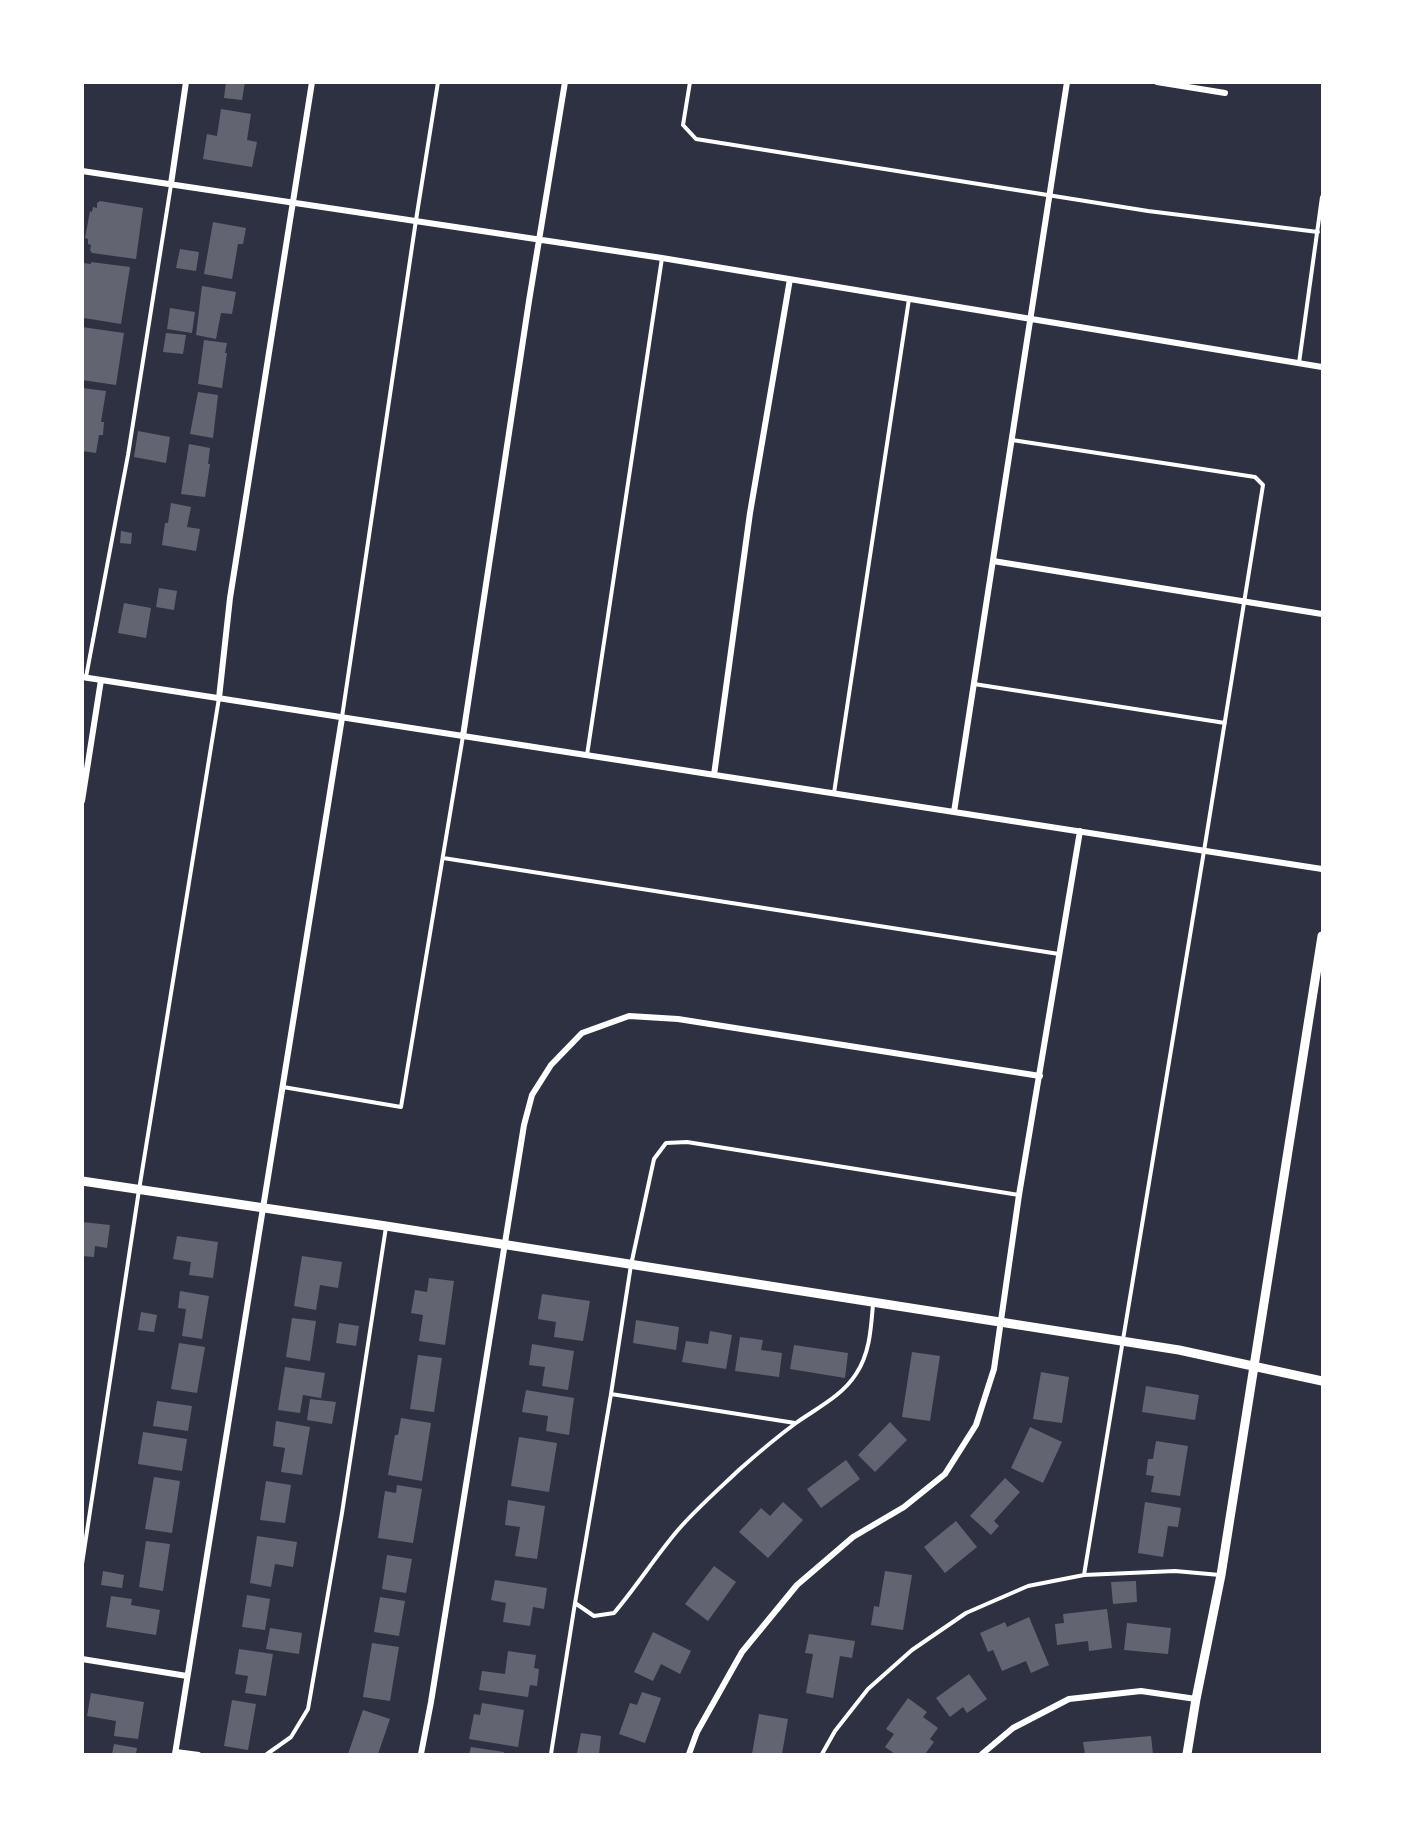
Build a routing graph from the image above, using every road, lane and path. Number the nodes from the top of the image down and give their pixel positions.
1 (186, 82) edge
2 (312, 82) edge
3 (438, 82) edge
4 (564, 82) edge
5 (690, 82) edge
6 (1067, 82) edge
7 (1157, 82) edge
8 (1225, 93) dead end
9 (82, 171) edge
10 (171, 184) junction
11 (1050, 195) junction
12 (1323, 197) edge
13 (292, 202) junction
14 (416, 220) junction
15 (1318, 232) junction
16 (540, 239) junction
17 (662, 258) junction
18 (790, 279) junction
19 (909, 298) junction
20 (1030, 319) junction
21 (1299, 363) junction
22 (1323, 367) edge
23 (1011, 440) junction
24 (993, 561) junction
25 (1245, 602) junction
26 (1323, 614) edge
27 (84, 678) edge
28 (101, 680) junction
29 (974, 684) junction
30 (219, 698) junction
31 (342, 718) junction
32 (1225, 723) junction
33 (463, 736) junction
34 (587, 755) junction
35 (714, 775) junction
36 (834, 793) junction
37 (82, 801) edge
38 (954, 812) junction
39 (1080, 831) junction
40 (1204, 850) junction
41 (443, 858) junction
42 (1323, 869) edge
43 (1323, 936) edge
44 (1060, 954) junction
45 (1320, 971) edge
46 (1040, 1076) junction
47 (283, 1087) junction
48 (82, 1181) edge
49 (140, 1190) junction
50 (1019, 1195) junction
51 (263, 1208) junction
52 (386, 1226) junction
53 (505, 1245) junction
54 (631, 1265) junction
55 (873, 1303) junction
56 (1000, 1323) junction
57 (1123, 1341) junction
58 (1254, 1366) junction
59 (1323, 1381) edge
60 (611, 1394) junction
61 (796, 1423) junction
62 (82, 1564) edge
63 (1084, 1575) junction
64 (1221, 1575) junction
65 (575, 1603) junction
66 (82, 1659) edge
67 (187, 1676) junction
68 (1196, 1699) junction
69 (176, 1753) edge
70 (199, 1755) edge
71 (267, 1755) edge
72 (421, 1755) edge
73 (551, 1755) edge
74 (689, 1755) edge
75 (822, 1755) edge
76 (982, 1755) edge
77 (1187, 1755) edge

1 - 10 street
2 - 13 street
3 - 14 lane
4 - 16 street
5 - 11 lane
6 - 11 street
7 - 8 street
9 - 10 street
10 - 13 street
10 - 27 lane
11 - 15 lane
11 - 20 street
12 - 15 lane
13 - 14 street
13 - 30 street
14 - 16 street
14 - 31 lane
15 - 21 lane
16 - 17 street
16 - 33 street
17 - 18 street
17 - 34 lane
18 - 19 street
18 - 35 street
19 - 20 street
19 - 36 lane
20 - 21 street
20 - 23 street
21 - 22 street
23 - 24 street
23 - 25 lane
24 - 25 street
24 - 29 street
25 - 26 street
25 - 32 lane
27 - 28 street
28 - 30 street
28 - 37 street
29 - 32 lane
29 - 38 street
30 - 31 street
30 - 49 lane
31 - 33 street
31 - 47 street
32 - 40 lane
33 - 34 street
33 - 41 lane
34 - 35 street
35 - 36 street
36 - 38 street
38 - 39 street
39 - 40 street
39 - 44 street
40 - 42 street
40 - 57 lane
41 - 44 lane
41 - 47 lane
43 - 45 street
44 - 46 street
45 - 58 street
46 - 50 street
46 - 53 street
47 - 51 street
48 - 49 street
49 - 51 street
49 - 62 lane
50 - 54 lane
50 - 56 street
51 - 52 street
51 - 67 street
52 - 53 street
52 - 71 lane
53 - 54 street
53 - 72 street
54 - 55 street
54 - 60 lane
55 - 56 street
55 - 61 lane
56 - 57 street
56 - 74 street
57 - 58 street
57 - 63 lane
58 - 59 street
58 - 64 street
60 - 61 lane
60 - 65 lane
61 - 65 lane
63 - 64 lane
63 - 75 lane
64 - 68 street
65 - 73 lane
66 - 67 street
67 - 69 street
68 - 76 street
68 - 77 street
69 - 70 lane

